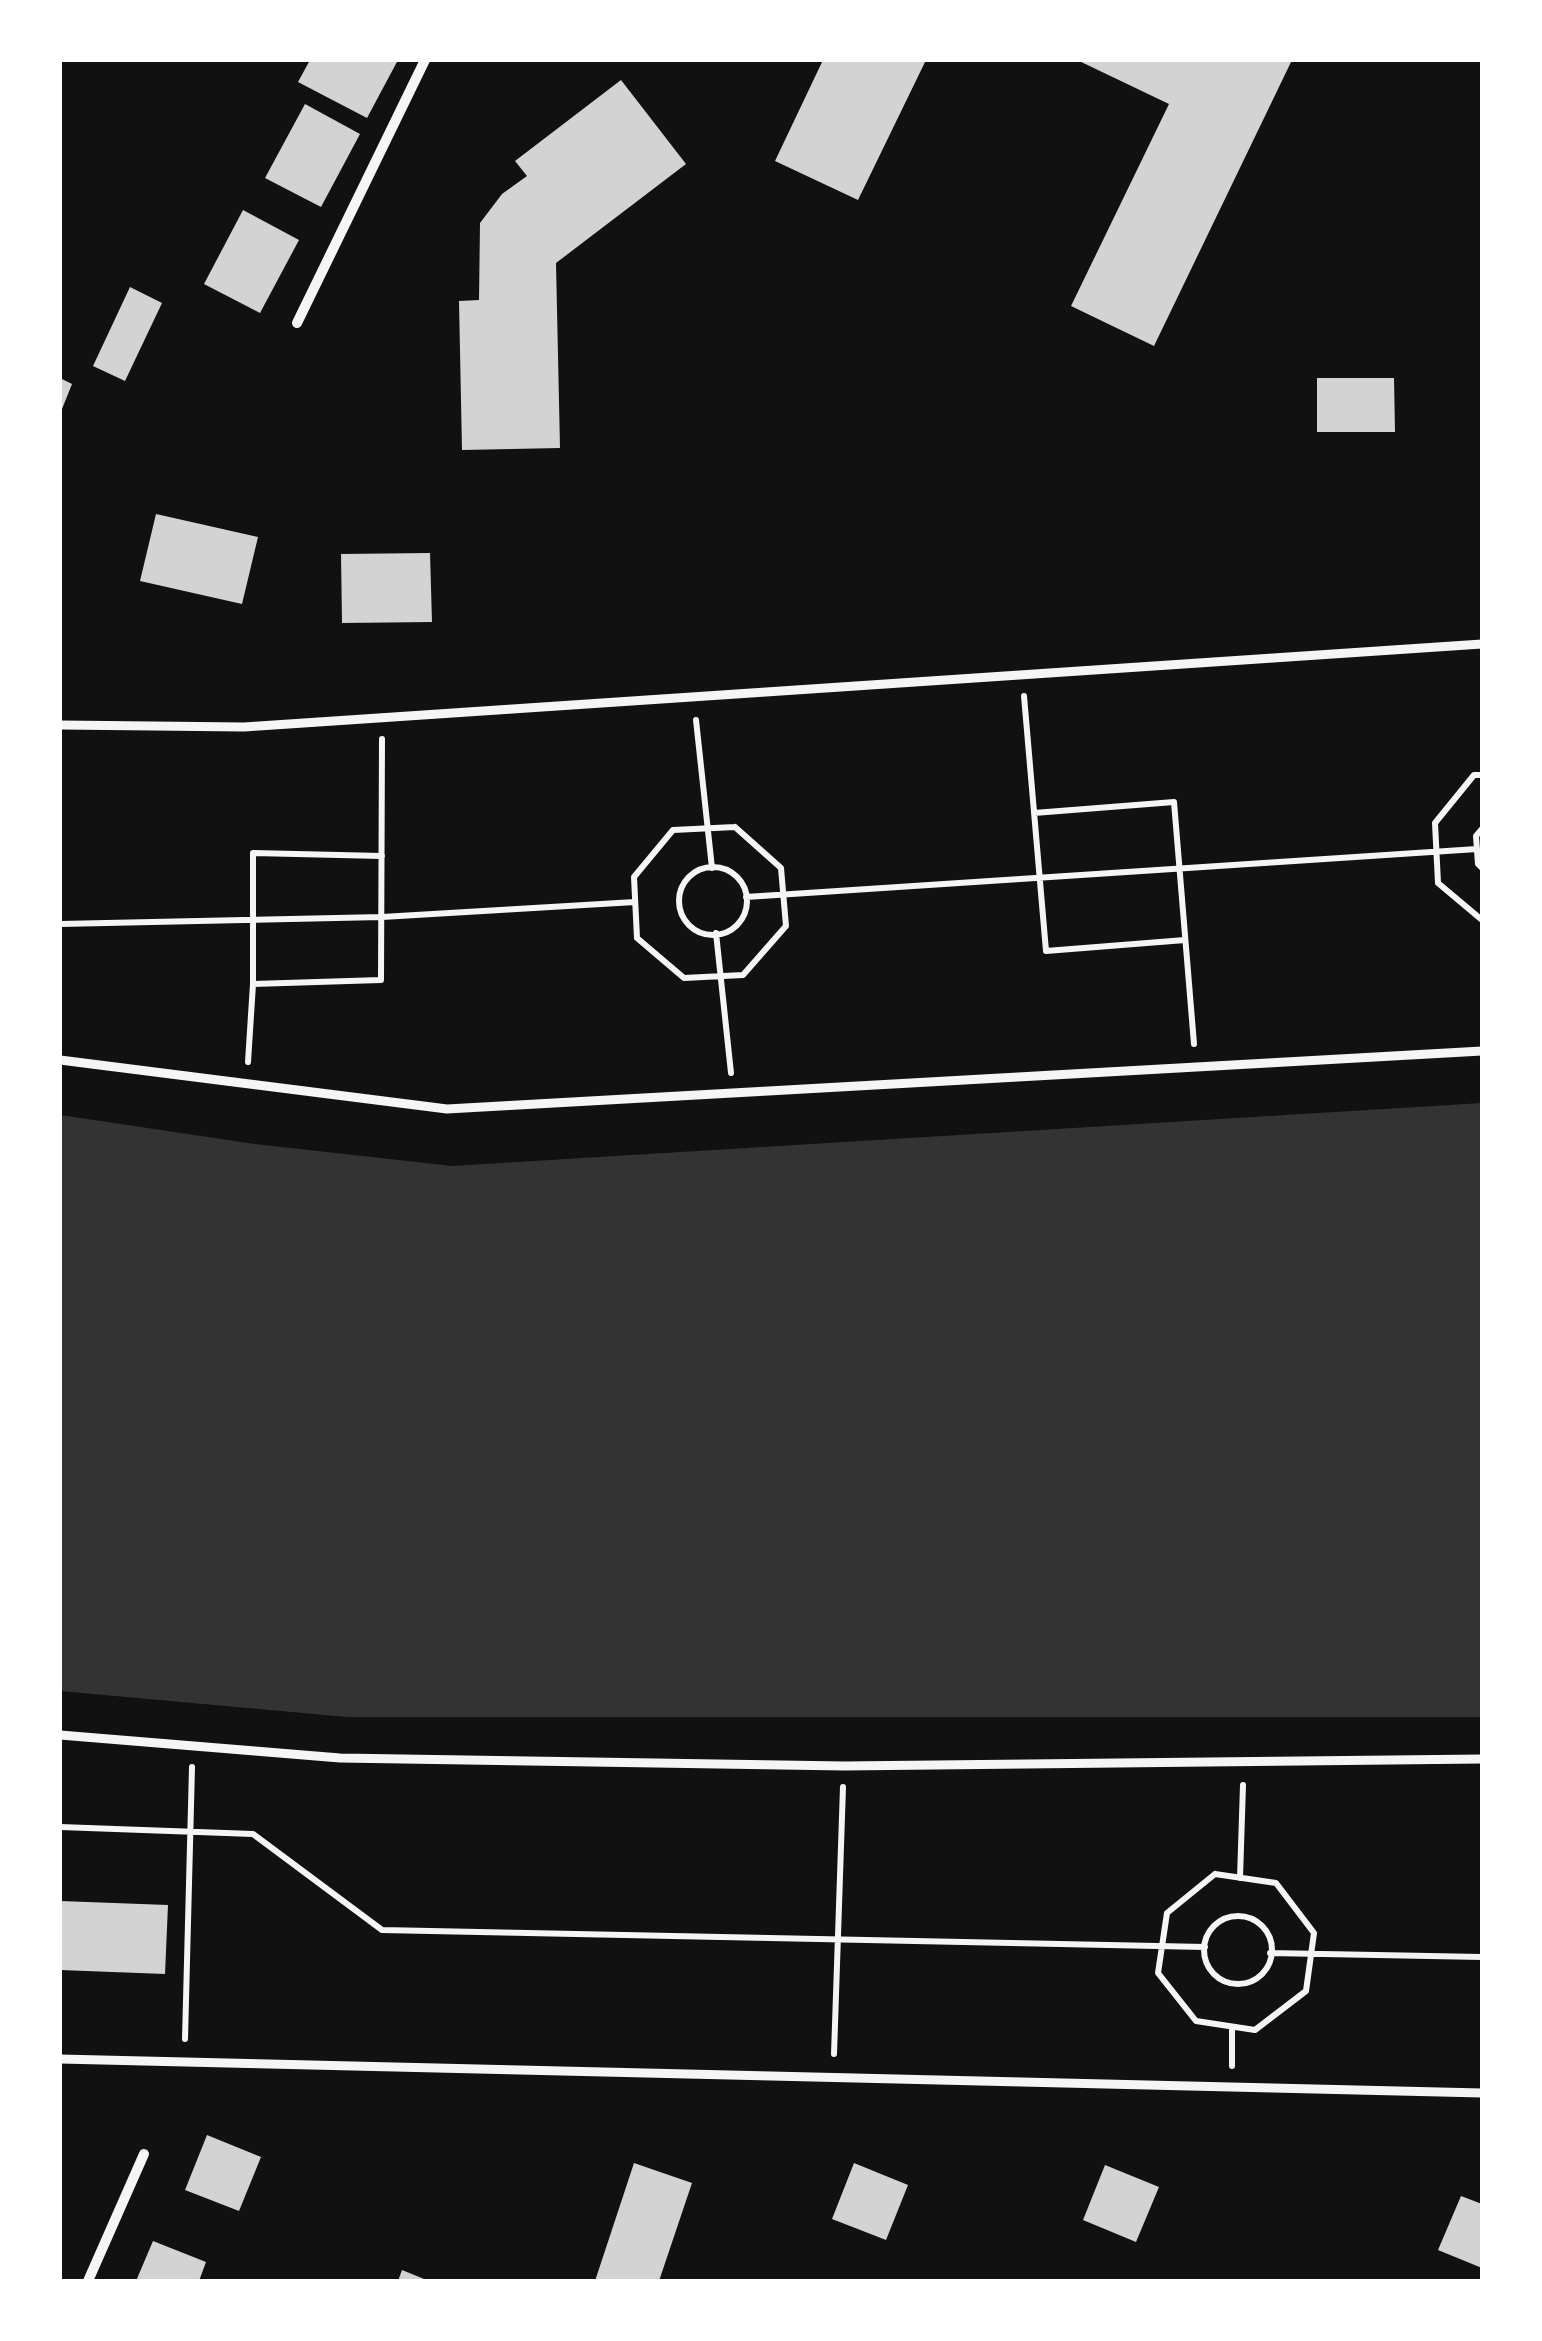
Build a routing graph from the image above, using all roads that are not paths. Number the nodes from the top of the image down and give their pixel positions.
1 (424, 60) edge
2 (297, 323) dead end
3 (1482, 644) edge
4 (60, 725) edge
5 (1482, 1051) edge
6 (60, 1060) edge
7 (60, 1735) edge
8 (1482, 1759) edge
9 (60, 2059) edge
10 (1482, 2094) edge
11 (144, 2154) dead end
12 (88, 2281) edge

1 - 2 street
3 - 4 street
5 - 6 street
7 - 8 street
9 - 10 street
11 - 12 street

